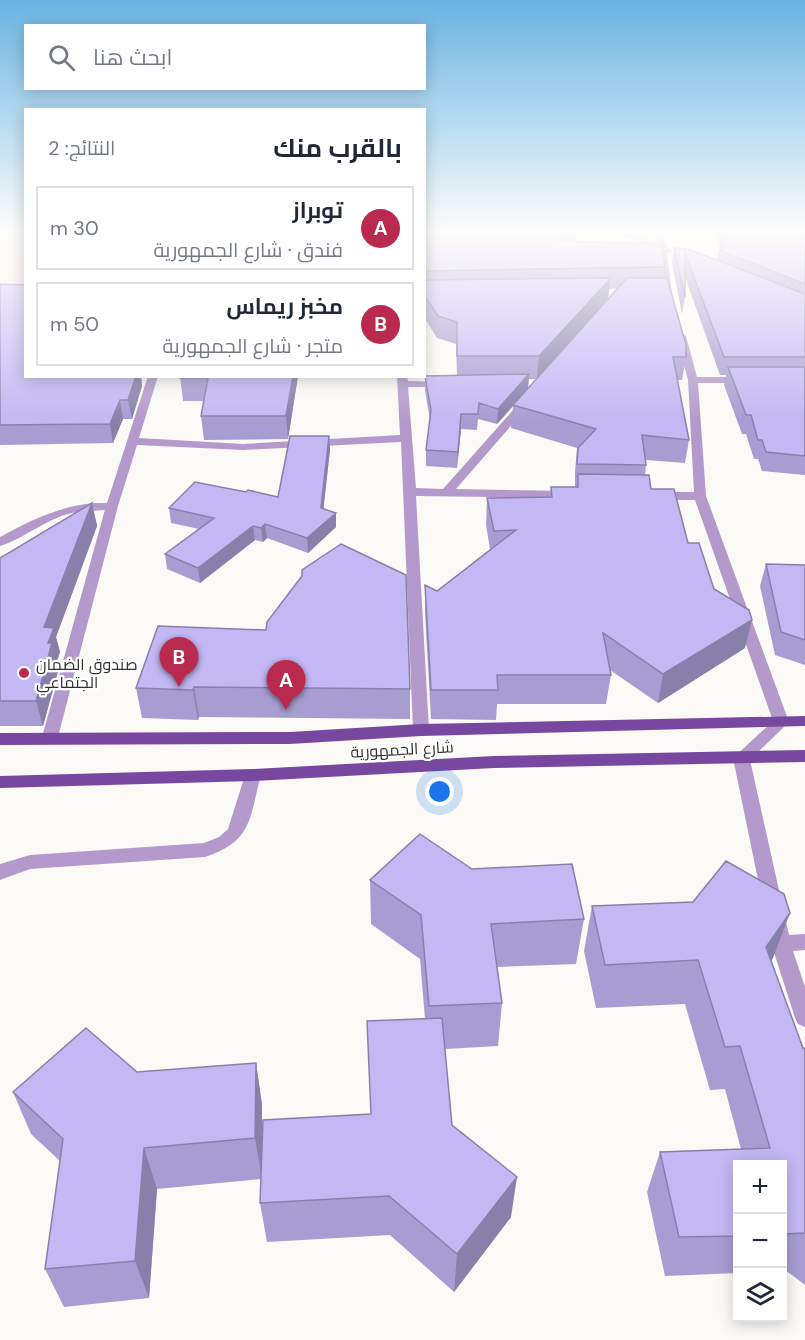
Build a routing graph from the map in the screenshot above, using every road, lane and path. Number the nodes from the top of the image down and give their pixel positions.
1 (665, 296) edge
2 (152, 378) edge
3 (403, 380) edge
4 (760, 380) edge
5 (693, 381) junction
6 (461, 384) edge
7 (535, 392) edge
8 (407, 438) junction
9 (134, 441) junction
10 (410, 492) junction
11 (445, 494) junction
12 (584, 495) edge
13 (642, 496) edge
14 (700, 496) junction
15 (112, 506) junction
16 (0, 542) edge
17 (805, 721) edge
18 (781, 722) junction
19 (421, 730) junction
20 (50, 737) junction
21 (0, 739) edge
22 (805, 756) edge
23 (741, 758) junction
24 (253, 775) junction
25 (0, 782) edge
26 (0, 873) edge
27 (805, 942) edge
28 (781, 943) junction
29 (805, 1018) edge

1 - 5 street
2 - 9 street
3 - 6 street
3 - 8 street
4 - 5 street
5 - 14 street
7 - 11 street
8 - 9 street
8 - 10 street
9 - 15 street
10 - 11 street
10 - 19 street
11 - 12 street
13 - 14 street
14 - 18 street
15 - 16 lane
15 - 20 street
17 - 18 main road, شارع الجمهورية
18 - 19 main road, شارع الجمهورية
18 - 23 street
19 - 20 main road, شارع الجمهورية
20 - 21 main road, شارع الجمهورية
22 - 23 main road, شارع الجمهورية
23 - 24 main road, شارع الجمهورية
23 - 28 street
24 - 25 main road, شارع الجمهورية
24 - 26 street
27 - 28 street
28 - 29 street

